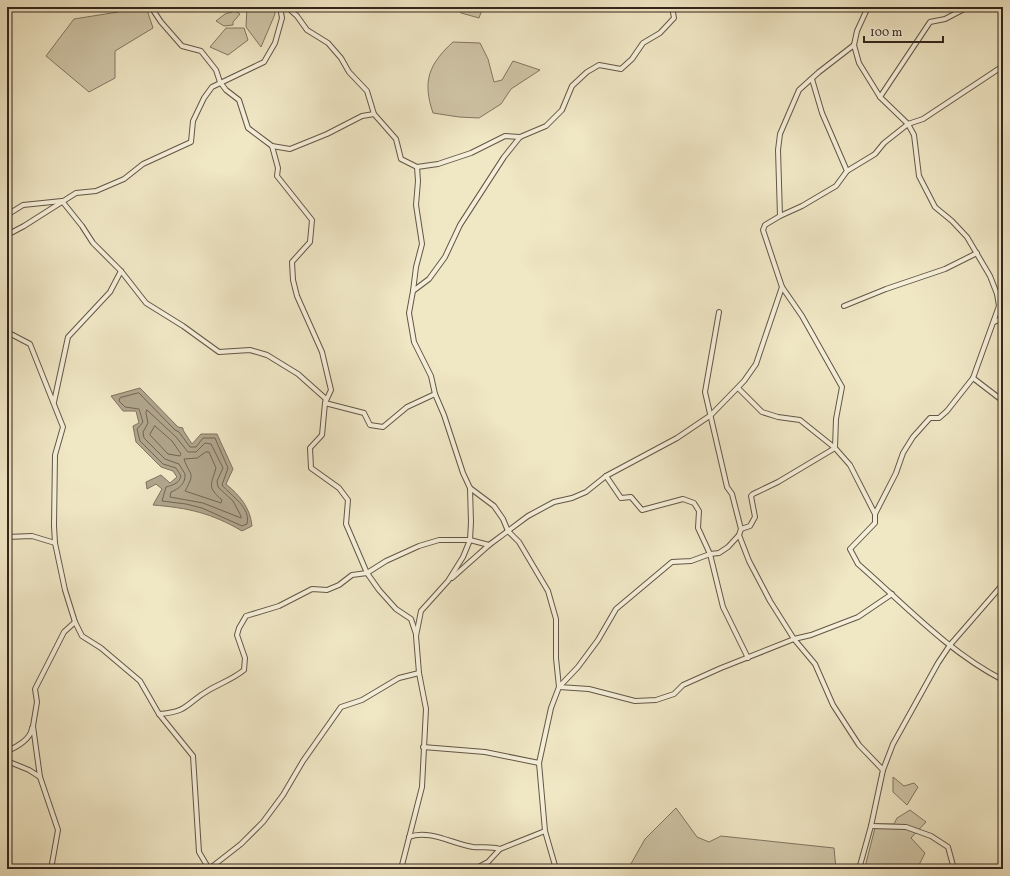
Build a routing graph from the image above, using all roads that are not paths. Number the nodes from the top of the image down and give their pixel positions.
1 (151, 7) edge
2 (280, 7) edge
3 (286, 7) edge
4 (672, 7) edge
5 (868, 7) edge
6 (968, 7) edge
7 (854, 45) junction
8 (1003, 66) edge
9 (812, 79) junction
10 (220, 82) junction
11 (880, 97) junction
12 (374, 114) junction
13 (908, 124) junction
14 (520, 137) junction
15 (272, 146) junction
16 (417, 167) junction
17 (848, 171) junction
18 (62, 201) junction
19 (7, 215) edge
20 (780, 216) junction
21 (7, 234) edge
22 (976, 253) junction
23 (121, 271) junction
24 (782, 287) junction
25 (413, 291) junction
26 (998, 294) junction
27 (1003, 297) edge
28 (844, 306) dead end
29 (719, 312) dead end
30 (1003, 318) edge
31 (994, 322) junction
32 (7, 332) edge
33 (973, 378) junction
34 (738, 388) junction
35 (434, 394) junction
36 (1003, 401) edge
37 (54, 403) junction
38 (325, 403) junction
39 (711, 415) junction
40 (835, 448) junction
41 (606, 476) junction
42 (470, 488) junction
43 (875, 514) junction
44 (741, 529) junction
45 (508, 531) junction
46 (739, 535) junction
47 (7, 537) edge
48 (470, 540) junction
49 (55, 543) junction
50 (489, 545) junction
51 (710, 554) junction
52 (367, 573) junction
53 (448, 581) junction
54 (1003, 584) edge
55 (892, 594) junction
56 (75, 622) junction
57 (416, 636) junction
58 (794, 639) junction
59 (950, 644) junction
60 (748, 658) junction
61 (419, 673) junction
62 (1003, 680) edge
63 (559, 687) junction
64 (159, 714) junction
65 (32, 726) junction
66 (423, 747) junction
67 (7, 751) edge
68 (7, 761) edge
69 (539, 763) junction
70 (883, 770) junction
71 (40, 777) junction
72 (871, 826) junction
73 (545, 831) junction
74 (409, 837) junction
75 (500, 849) junction
76 (51, 869) edge
77 (209, 869) edge
78 (401, 869) edge
79 (475, 869) edge
80 (556, 869) edge
81 (859, 869) edge
82 (954, 869) edge

1 - 10 street
2 - 10 street
3 - 12 street
4 - 14 street
5 - 7 street
6 - 11 street
7 - 9 street
7 - 11 street
8 - 13 street
9 - 17 street
9 - 20 street
10 - 15 street
10 - 18 street
11 - 13 street
12 - 15 street
12 - 16 street
13 - 17 street
13 - 22 street
14 - 16 street
14 - 25 street
15 - 38 street
16 - 25 street
17 - 20 street
18 - 19 street
18 - 21 street
18 - 23 street
20 - 24 street
22 - 26 street
22 - 28 street
23 - 37 street
23 - 38 street
24 - 34 street
24 - 40 street
25 - 35 street
26 - 27 street
26 - 31 street
29 - 39 street
30 - 31 street
31 - 33 street
32 - 37 street
33 - 36 street
33 - 43 street
34 - 39 street
34 - 40 street
35 - 38 street
35 - 42 street
37 - 49 street
38 - 52 street
39 - 41 street
39 - 44 street
40 - 43 street
40 - 44 street
41 - 45 street
41 - 51 street
42 - 45 street
42 - 48 street
43 - 55 street
44 - 46 street
45 - 50 street
45 - 63 street
46 - 51 street
46 - 58 street
47 - 49 street
48 - 50 street
48 - 52 street
48 - 53 street
49 - 56 street
50 - 53 street
51 - 60 street
51 - 63 street
52 - 57 street
52 - 64 street
53 - 57 street
54 - 59 street
55 - 58 street
55 - 59 street
56 - 64 street
56 - 65 street
57 - 61 street
58 - 60 street
58 - 70 street
59 - 62 street
59 - 70 street
60 - 63 street
61 - 66 street
61 - 77 street
63 - 69 street
64 - 77 street
65 - 67 street
65 - 71 street
66 - 69 street
66 - 74 street
68 - 71 street
69 - 73 street
70 - 72 street
71 - 76 street
72 - 81 street
72 - 82 street
73 - 75 street
73 - 80 street
74 - 75 street
74 - 78 street
75 - 79 street

